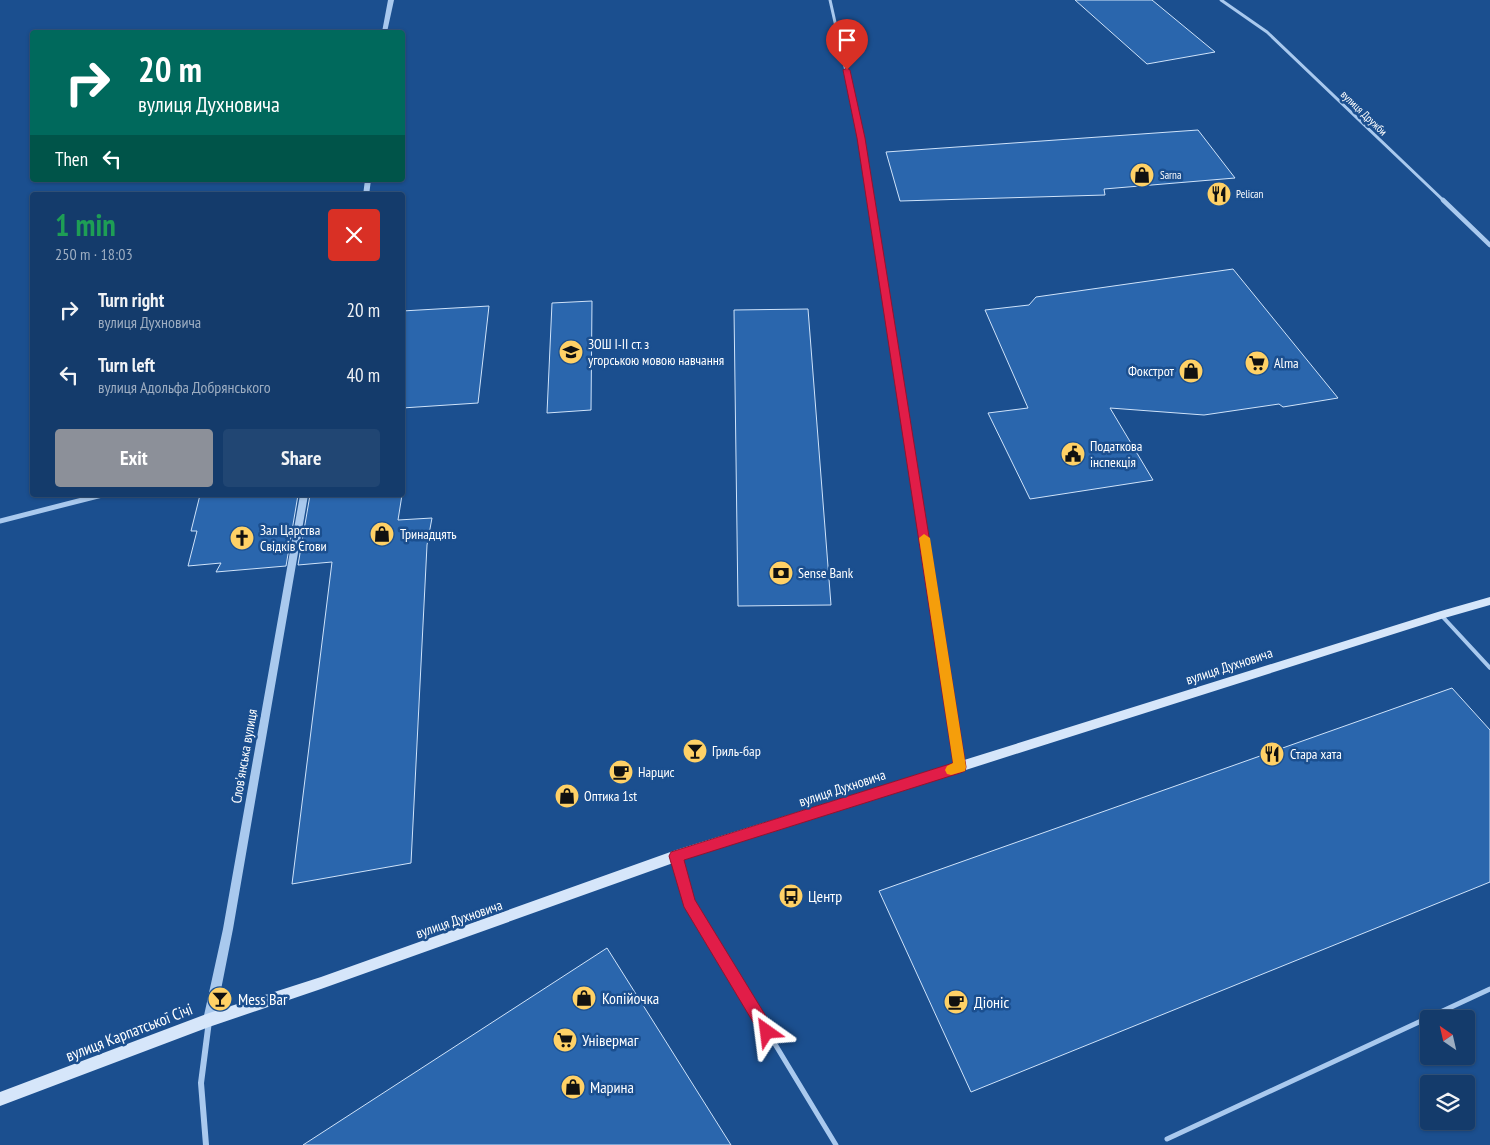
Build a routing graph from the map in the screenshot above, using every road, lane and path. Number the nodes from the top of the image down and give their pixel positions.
1 (390, 0) edge
2 (830, 0) edge
3 (1221, 0) edge
4 (384, 30) edge
5 (1490, 246) edge
6 (94, 497) edge
7 (304, 497) edge
8 (0, 521) edge
9 (1490, 601) edge
10 (1441, 615) junction
11 (1490, 668) edge
12 (960, 767) junction
13 (676, 856) junction
14 (1490, 989) edge
15 (209, 1020) junction
16 (0, 1099) edge
17 (1167, 1139) dead end
18 (206, 1145) edge
19 (836, 1145) edge

1 - 4 street
2 - 12 street
3 - 5 street, вулиця Дружби
6 - 8 street
7 - 15 street, Словʼянська вулиця
9 - 10 main road, вулиця Духновича
10 - 11 lane
10 - 12 main road, вулиця Духновича
12 - 13 main road, вулиця Духновича
13 - 15 main road, вулиця Духновича
13 - 19 lane
14 - 17 lane
15 - 16 main road, вулиця Карпатської Січі
15 - 18 street, вулиця Карпатської Січі

